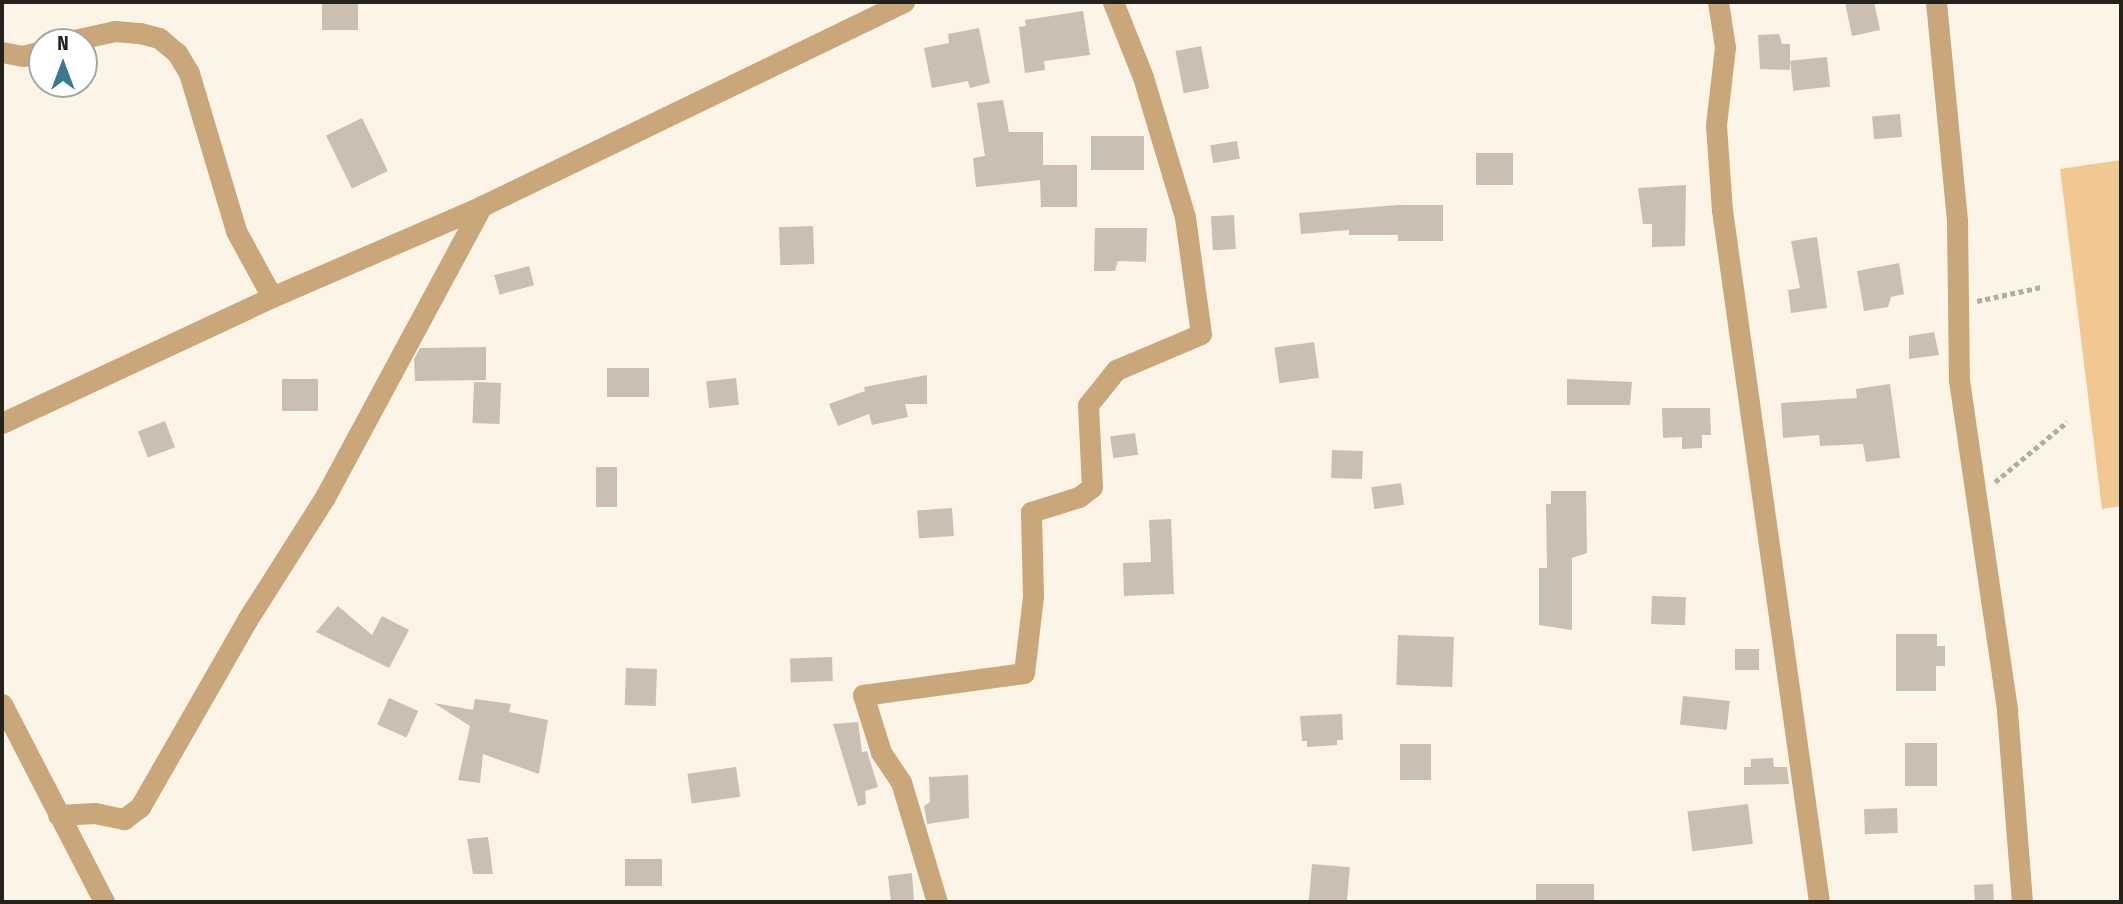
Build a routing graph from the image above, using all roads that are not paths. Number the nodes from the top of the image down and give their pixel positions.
1 (904, 2) edge
2 (1113, 2) edge
3 (1718, 2) edge
4 (1936, 2) edge
5 (98, 35) edge
6 (2, 52) edge
7 (28, 55) edge
8 (482, 206) junction
9 (272, 297) junction
10 (2, 423) edge
11 (2, 704) edge
12 (58, 815) junction
13 (104, 902) edge
14 (937, 902) edge
15 (1819, 902) edge
16 (2022, 902) edge

1 - 8 street
2 - 14 street
3 - 15 street
4 - 16 street
5 - 9 street
6 - 7 street
8 - 9 street
8 - 12 street
9 - 10 street
11 - 12 street
12 - 13 street

